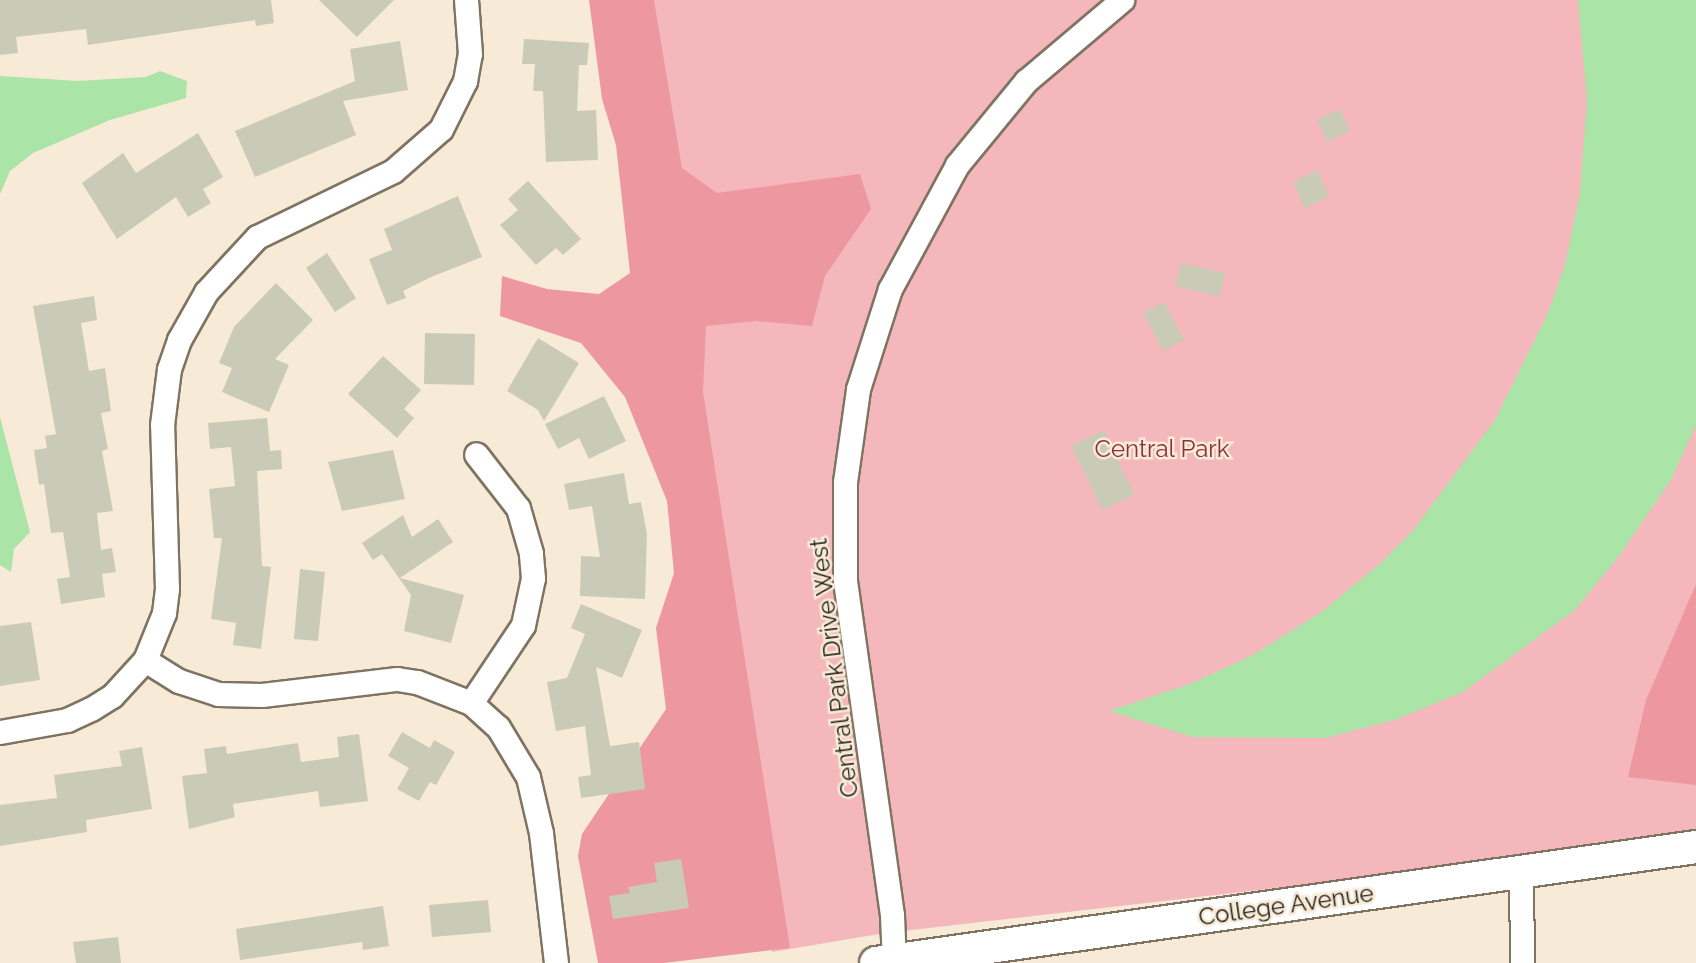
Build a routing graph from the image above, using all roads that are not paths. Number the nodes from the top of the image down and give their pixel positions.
1 (466, 0) edge
2 (1122, 0) edge
3 (476, 454) dead end
4 (145, 660) junction
5 (471, 703) junction
6 (0, 732) edge
7 (1696, 847) edge
8 (1521, 871) junction
9 (888, 962) edge
10 (556, 963) edge
11 (1522, 963) edge

1 - 4 street
2 - 9 street, Central Park Drive West
3 - 5 street
4 - 5 street
4 - 6 street
5 - 10 street
7 - 8 main road, College Avenue
8 - 9 main road, College Avenue
8 - 11 street

